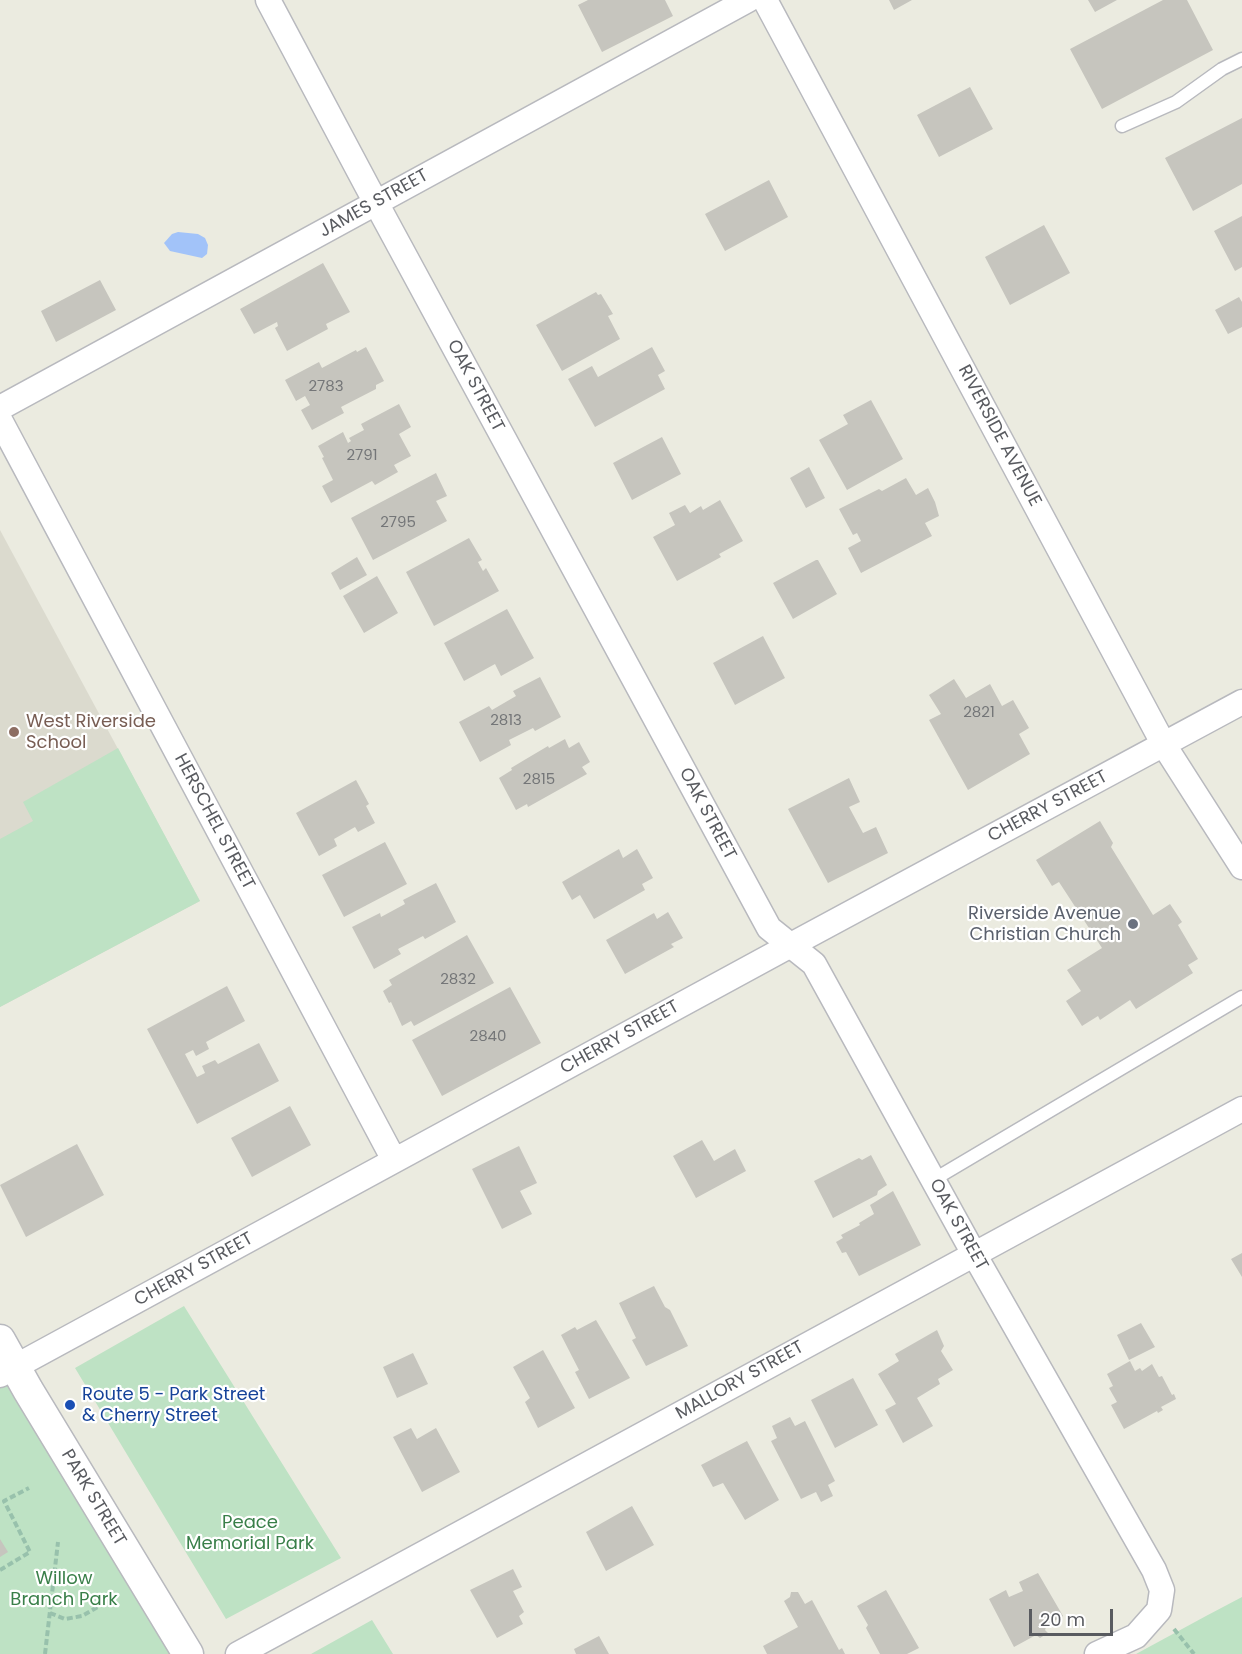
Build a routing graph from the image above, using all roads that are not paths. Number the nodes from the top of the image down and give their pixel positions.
1 (268, 0) edge
2 (748, 0) edge
3 (765, 0) edge
4 (1242, 59) edge
5 (1122, 126) dead end
6 (375, 202) junction
7 (0, 408) edge
8 (0, 420) edge
9 (1242, 702) edge
10 (1164, 745) junction
11 (1242, 867) edge
12 (791, 945) junction
13 (1242, 997) edge
14 (1242, 1108) edge
15 (394, 1160) junction
16 (933, 1180) junction
17 (974, 1254) junction
18 (0, 1340) edge
19 (8, 1372) edge
20 (188, 1654) edge
21 (238, 1654) edge
22 (1097, 1654) edge

1 - 6 street, OAK STREET
2 - 6 street, JAMES STREET
3 - 10 street, RIVERSIDE AVENUE
4 - 5 lane
6 - 7 street, JAMES STREET
6 - 12 street, OAK STREET
8 - 15 street, HERSCHEL STREET
9 - 10 street, CHERRY STREET
10 - 11 street, RIVERSIDE AVENUE
10 - 12 street, CHERRY STREET
12 - 15 street, CHERRY STREET
12 - 16 street, OAK STREET
13 - 16 lane
14 - 17 street, MALLORY STREET
15 - 19 street, CHERRY STREET
16 - 17 street, OAK STREET
17 - 21 street, MALLORY STREET
17 - 22 street, OAK STREET
18 - 19 street, PARK STREET
19 - 20 street, PARK STREET

